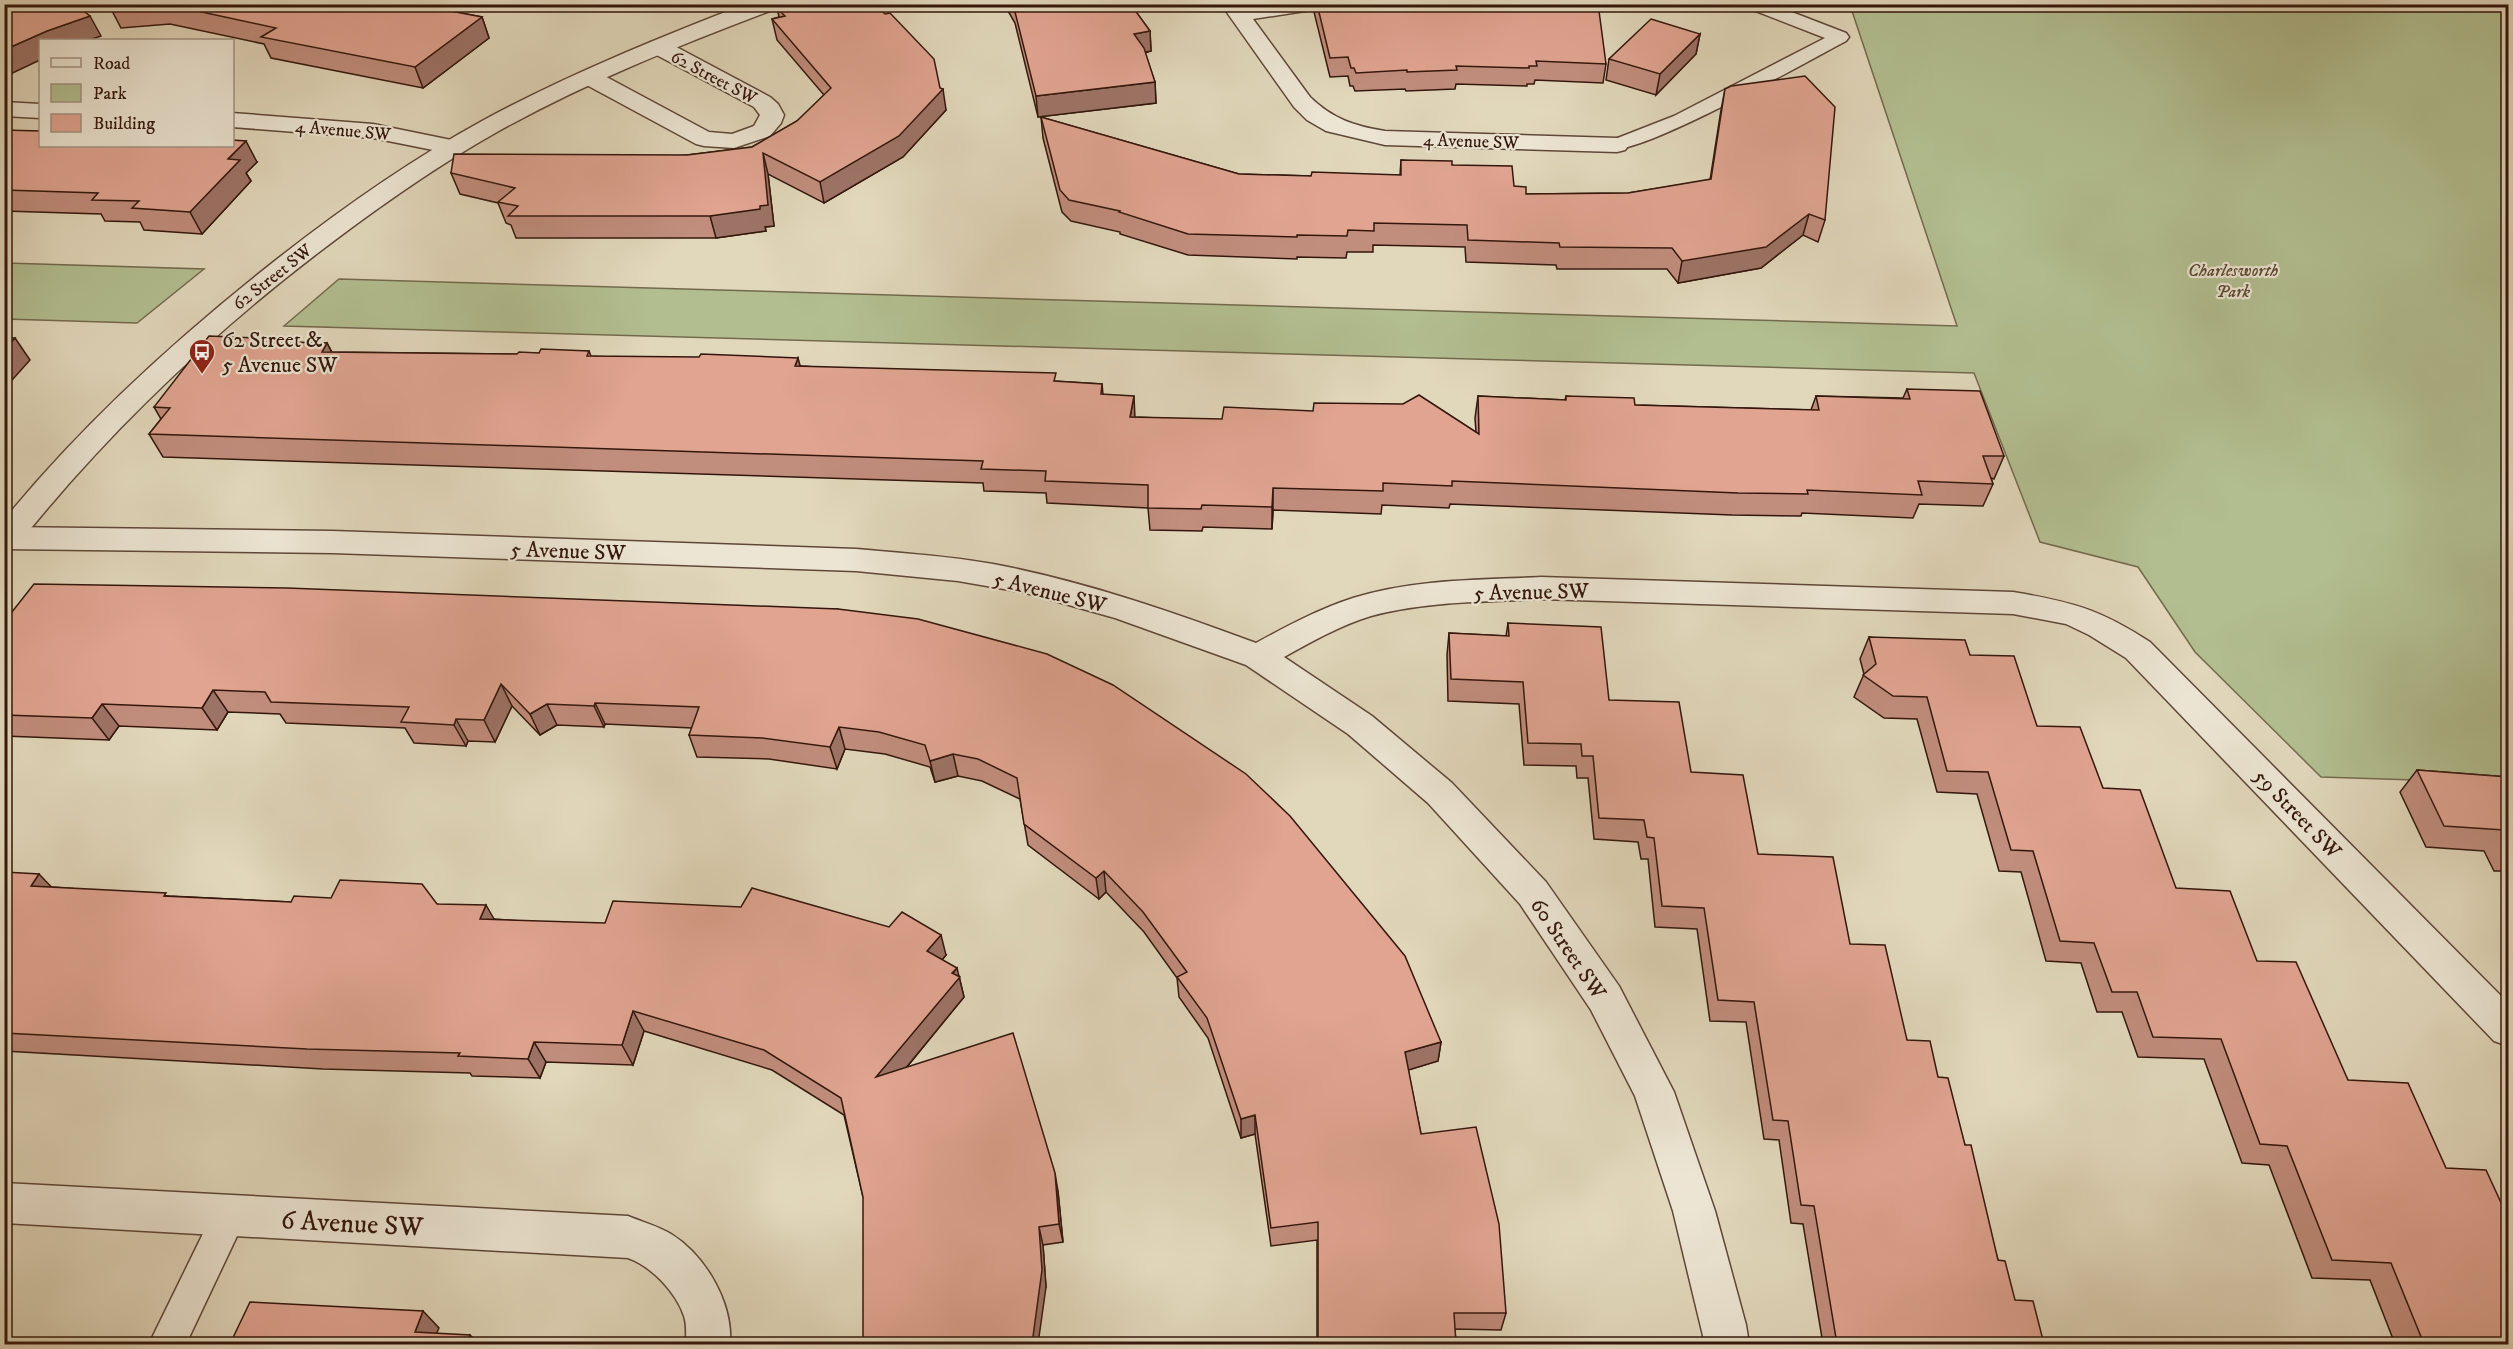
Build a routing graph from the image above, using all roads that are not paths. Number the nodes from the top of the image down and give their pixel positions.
1 (767, 4) edge
2 (1318, 4) edge
3 (1754, 4) edge
4 (1235, 10) edge
5 (659, 47) junction
6 (591, 78) junction
7 (4, 109) edge
8 (39, 111) edge
9 (234, 120) edge
10 (1617, 146) joint
11 (453, 147) junction
12 (5, 539) edge
13 (2075, 615) joint
14 (1258, 657) junction
15 (2508, 1029) edge
16 (4, 1203) edge
17 (229, 1216) junction
18 (167, 1344) edge
19 (708, 1344) edge
20 (1727, 1344) edge

1 - 5 street, 62 Street SW
2 - 4 lane
3 - 10 lane
4 - 10 street, 4 Avenue SW
5 - 6 street, 62 Street SW
5 - 6 street, 62 Street SW
6 - 11 street, 62 Street SW
7 - 8 street
9 - 11 street, 4 Avenue SW
11 - 12 street, 62 Street SW
12 - 14 street, 5 Avenue SW
13 - 14 street, 5 Avenue SW
13 - 15 street, 59 Street SW
14 - 20 street, 60 Street SW
16 - 17 street, 6 Avenue SW
17 - 18 lane
17 - 19 street, 6 Avenue SW

